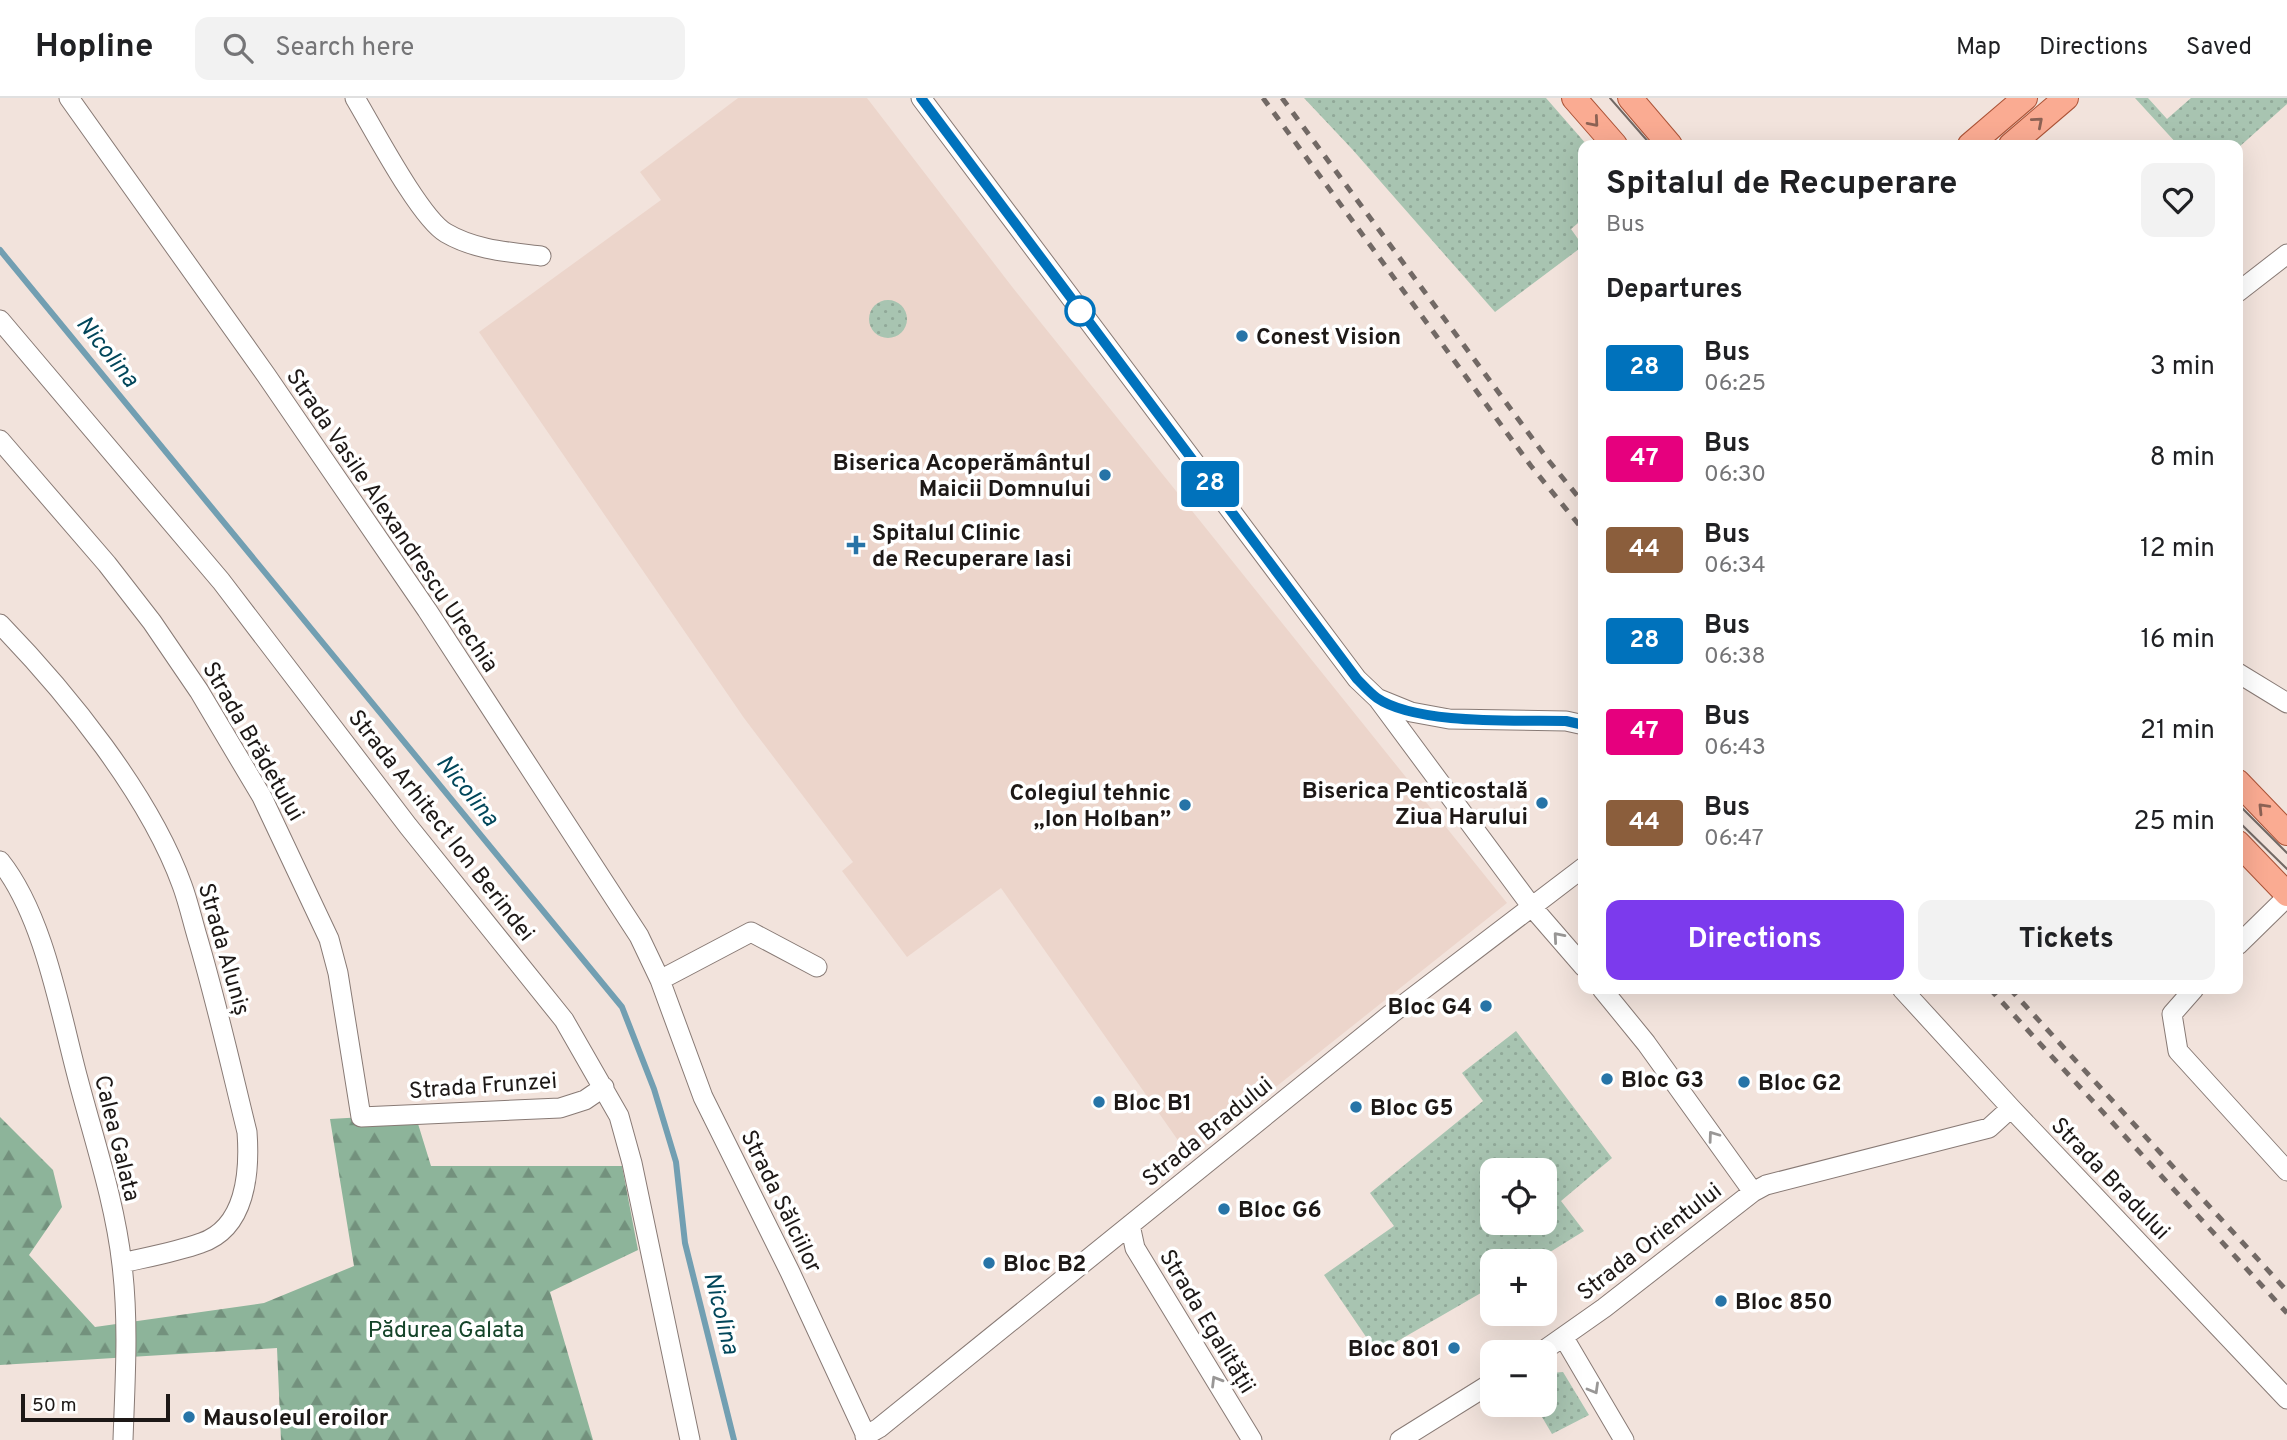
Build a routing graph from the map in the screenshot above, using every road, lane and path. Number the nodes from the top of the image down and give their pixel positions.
1 (69, 98) edge
2 (355, 98) edge
3 (921, 98) edge
4 (1574, 98) edge
5 (1630, 98) edge
6 (2025, 98) edge
7 (2066, 98) edge
8 (1611, 140) edge
9 (1666, 140) edge
10 (1976, 140) edge
11 (2017, 140) edge
12 (2287, 254) edge
13 (541, 256) dead end
14 (2243, 288) edge
15 (0, 320) edge
16 (0, 440) edge
17 (0, 624) edge
18 (2243, 676) edge
19 (1378, 699) junction
20 (2287, 703) edge
21 (1578, 724) edge
22 (2243, 787) edge
23 (2287, 833) edge
24 (2243, 848) edge
25 (0, 861) edge
26 (1578, 872) edge
27 (2287, 895) edge
28 (1532, 907) junction
29 (2243, 940) edge
30 (1578, 960) edge
31 (817, 967) dead end
32 (660, 980) junction
33 (1606, 994) edge
34 (1907, 994) edge
35 (2190, 994) edge
36 (604, 1087) junction
37 (2011, 1108) junction
38 (361, 1117) joint
39 (2287, 1171) edge
40 (1753, 1192) junction
41 (1130, 1224) junction
42 (122, 1264) junction
43 (1564, 1338) junction
44 (1557, 1342) edge
45 (1480, 1390) edge
46 (2287, 1399) edge
47 (867, 1438) edge
48 (123, 1440) edge
49 (690, 1440) edge
50 (1252, 1440) edge
51 (1400, 1440) edge
52 (1624, 1440) edge

1 - 32 street, Strada Vasile Alexandrescu Urechia
2 - 13 street
3 - 19 street
4 -> 8 main road
5 - 9 main road
6 - 10 main road
11 -> 7 main road
12 - 14 street
15 - 36 street, Strada Arhitect Ion Berindei
16 - 38 street, Strada Brădetului
17 - 42 street, Strada Aluniș
18 - 20 street
19 - 21 street
19 - 28 street
23 -> 22 main road
24 - 27 main road
25 - 42 street, Calea Galata
26 - 28 street, Strada Bradului
27 - 29 street
30 -> 28 street
28 - 41 street, Strada Bradului
31 - 32 street
32 - 47 street, Strada Sălciilor
40 -> 33 street
34 - 37 street, Strada Bradului
35 - 39 street
36 - 38 street, Strada Frunzei
36 - 49 street, Strada Arhitect Ion Berindei
37 - 40 street, Strada Orientului
37 - 46 street, Strada Bradului
40 - 43 street, Strada Orientului
41 - 47 street, Strada Bradului
50 -> 41 street, Strada Egalității
42 - 48 street, Calea Galata
43 - 44 street, Strada Orientului
43 -> 52 street
45 - 51 street

